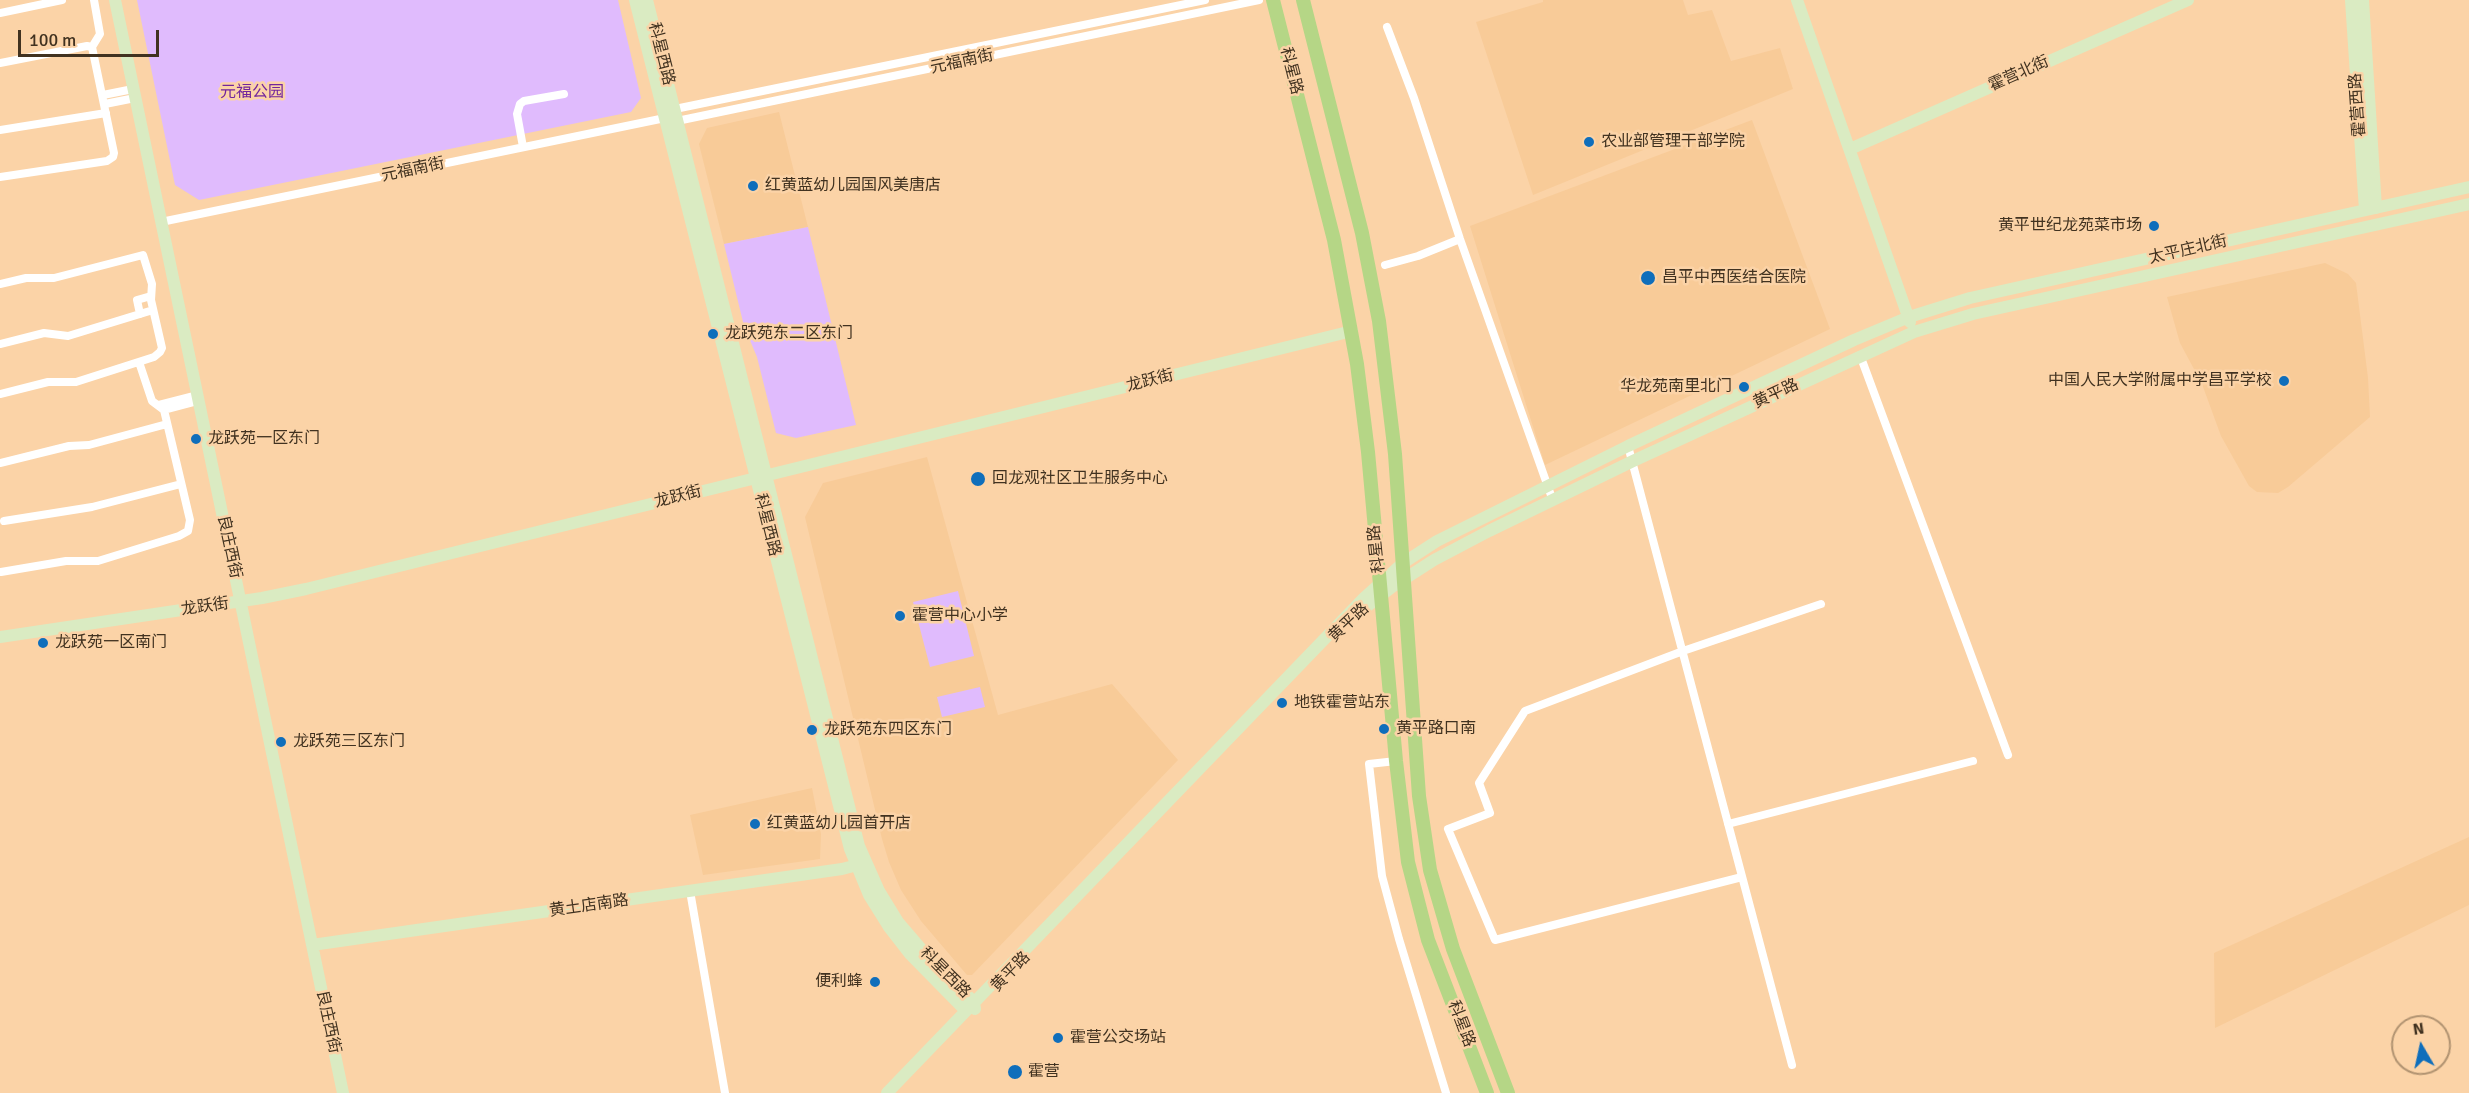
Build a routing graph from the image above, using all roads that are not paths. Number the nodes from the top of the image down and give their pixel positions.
1 (62, 0) edge
2 (94, 0) edge
3 (115, 0) edge
4 (635, 0) edge
5 (647, 0) edge
6 (1205, 0) edge
7 (1259, 0) edge
8 (1273, 0) edge
9 (1303, 0) edge
10 (1797, 0) edge
11 (2188, 0) edge
12 (2351, 0) edge
13 (2363, 0) edge
14 (0, 13) edge
15 (1387, 27) dead end
16 (92, 47) junction
17 (0, 63) edge
18 (134, 94) junction
19 (564, 94) dead end
20 (104, 104) junction
21 (672, 116) junction
22 (0, 130) edge
23 (523, 147) junction
24 (1850, 149) junction
25 (0, 177) edge
26 (2469, 187) edge
27 (2469, 204) edge
28 (2371, 209) junction
29 (161, 222) junction
30 (1460, 239) junction
31 (1385, 265) dead end
32 (0, 284) edge
33 (151, 296) junction
34 (153, 310) junction
35 (140, 314) junction
36 (1908, 317) junction
37 (1352, 331) junction
38 (1914, 332) junction
39 (0, 344) edge
40 (1860, 355) junction
41 (139, 362) junction
42 (0, 394) edge
43 (198, 398) junction
44 (161, 407) junction
45 (167, 423) junction
46 (1628, 446) junction
47 (1632, 461) junction
48 (0, 463) edge
49 (761, 477) junction
50 (181, 484) junction
51 (1547, 485) junction
52 (1553, 501) junction
53 (4, 520) dead end
54 (1403, 563) junction
55 (1, 572) edge
56 (1404, 579) junction
57 (1381, 589) junction
58 (240, 601) junction
59 (1821, 604) dead end
60 (0, 637) edge
61 (1683, 651) junction
62 (2008, 755) dead end
63 (1396, 761) junction
64 (1973, 761) dead end
65 (1728, 824) junction
66 (860, 864) junction
67 (1742, 876) junction
68 (690, 891) junction
69 (312, 945) junction
70 (972, 1008) junction
71 (1792, 1065) dead end
72 (343, 1093) edge
73 (725, 1093) edge
74 (887, 1093) edge
75 (895, 1093) edge
76 (1446, 1093) edge
77 (1487, 1093) edge
78 (1508, 1093) edge

1 - 14 street
2 - 16 street
3 - 18 street, 良庄西街
4 - 21 street, 科星西路
5 - 21 street, 科星西路
6 - 21 street, 元福南街
7 - 21 street, 元福南街
8 - 37 main road, 科星路
9 - 54 main road, 科星路
10 - 24 street
11 - 24 street, 霍营北街
12 - 28 street, 霍营西路
13 - 28 street, 霍营西路
15 - 30 street
16 - 17 street
16 - 20 street
18 - 20 street
18 - 29 street, 良庄西街
19 - 23 street
20 - 22 street
20 - 25 street
21 - 23 street, 元福南街
21 - 49 street, 科星西路
23 - 29 street, 元福南街
24 - 36 street
26 - 28 street, 太平庄北街
27 - 38 street, 太平庄北街
28 - 36 street, 太平庄北街
29 - 43 street, 良庄西街
30 - 31 street
30 - 51 street
32 - 33 street
33 - 34 street
33 - 35 street
34 - 35 street
34 - 41 street
35 - 39 street
36 - 38 street
36 - 46 street, 黄平路
37 - 49 street, 龙跃街
37 - 57 main road, 科星路
38 - 40 street, 黄平路
40 - 47 street, 黄平路
40 - 62 street
41 - 42 street
41 - 44 street
43 - 44 street
43 - 58 street, 良庄西街
44 - 45 street
45 - 48 street
45 - 50 street
46 - 47 street
46 - 51 street, 黄平路
47 - 52 street, 黄平路
47 - 61 street
49 - 58 street, 龙跃街
49 - 66 street, 科星西路
50 - 53 street
50 - 55 street
51 - 52 street
51 - 54 street, 黄平路
52 - 56 street, 黄平路
54 - 56 main road, 科星路
54 - 57 street, 黄平路
56 - 57 street, 黄平路
56 - 78 main road, 科星路
57 - 63 main road, 科星路
57 - 70 street, 黄平路
58 - 60 street, 龙跃街
58 - 69 street, 良庄西街
59 - 61 street
61 - 65 street
61 - 67 street
63 - 76 street
63 - 77 main road, 科星路
64 - 65 street
65 - 67 street
66 - 68 street, 黄土店南路
66 - 70 street, 科星西路
67 - 71 street
68 - 69 street, 黄土店南路
68 - 73 street
69 - 72 street, 良庄西街
70 - 74 street, 黄平路
70 - 75 street, 黄平路

